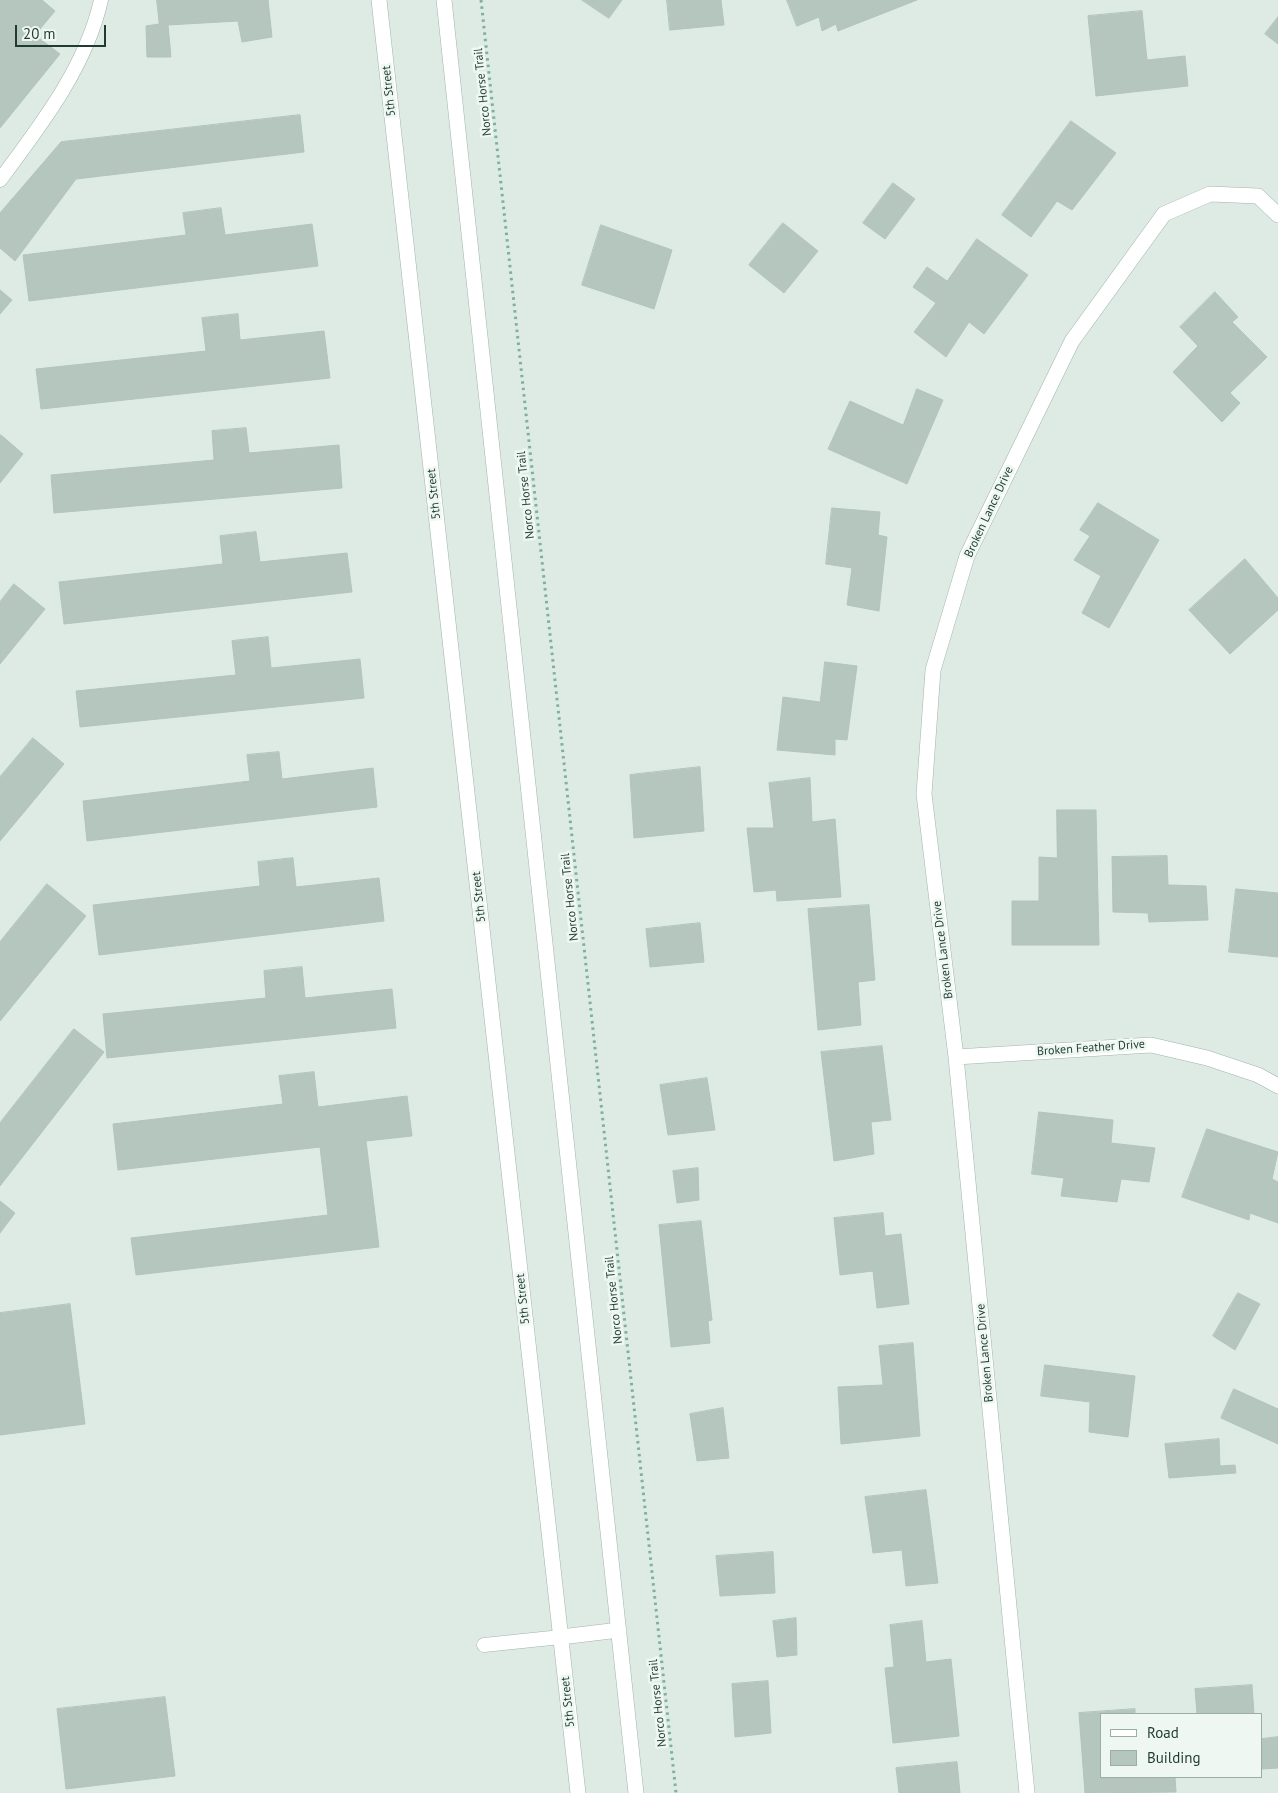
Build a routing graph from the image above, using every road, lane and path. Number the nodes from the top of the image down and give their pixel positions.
1 (101, 0) edge
2 (379, 0) edge
3 (444, 0) edge
4 (481, 0) edge
5 (0, 180) edge
6 (1278, 215) edge
7 (956, 1057) junction
8 (1278, 1086) edge
9 (619, 1630) junction
10 (560, 1637) junction
11 (484, 1645) dead end
12 (578, 1793) edge
13 (636, 1793) edge
14 (676, 1793) edge
15 (1027, 1793) edge

1 - 5 lane
2 - 10 street, 5th Street
3 - 9 street
4 - 14 path, Norco Horse Trail
6 - 7 street, Broken Lance Drive
7 - 8 street, Broken Feather Drive
7 - 15 street, Broken Lance Drive
9 - 10 street
9 - 13 street
10 - 11 lane
10 - 12 street, 5th Street

